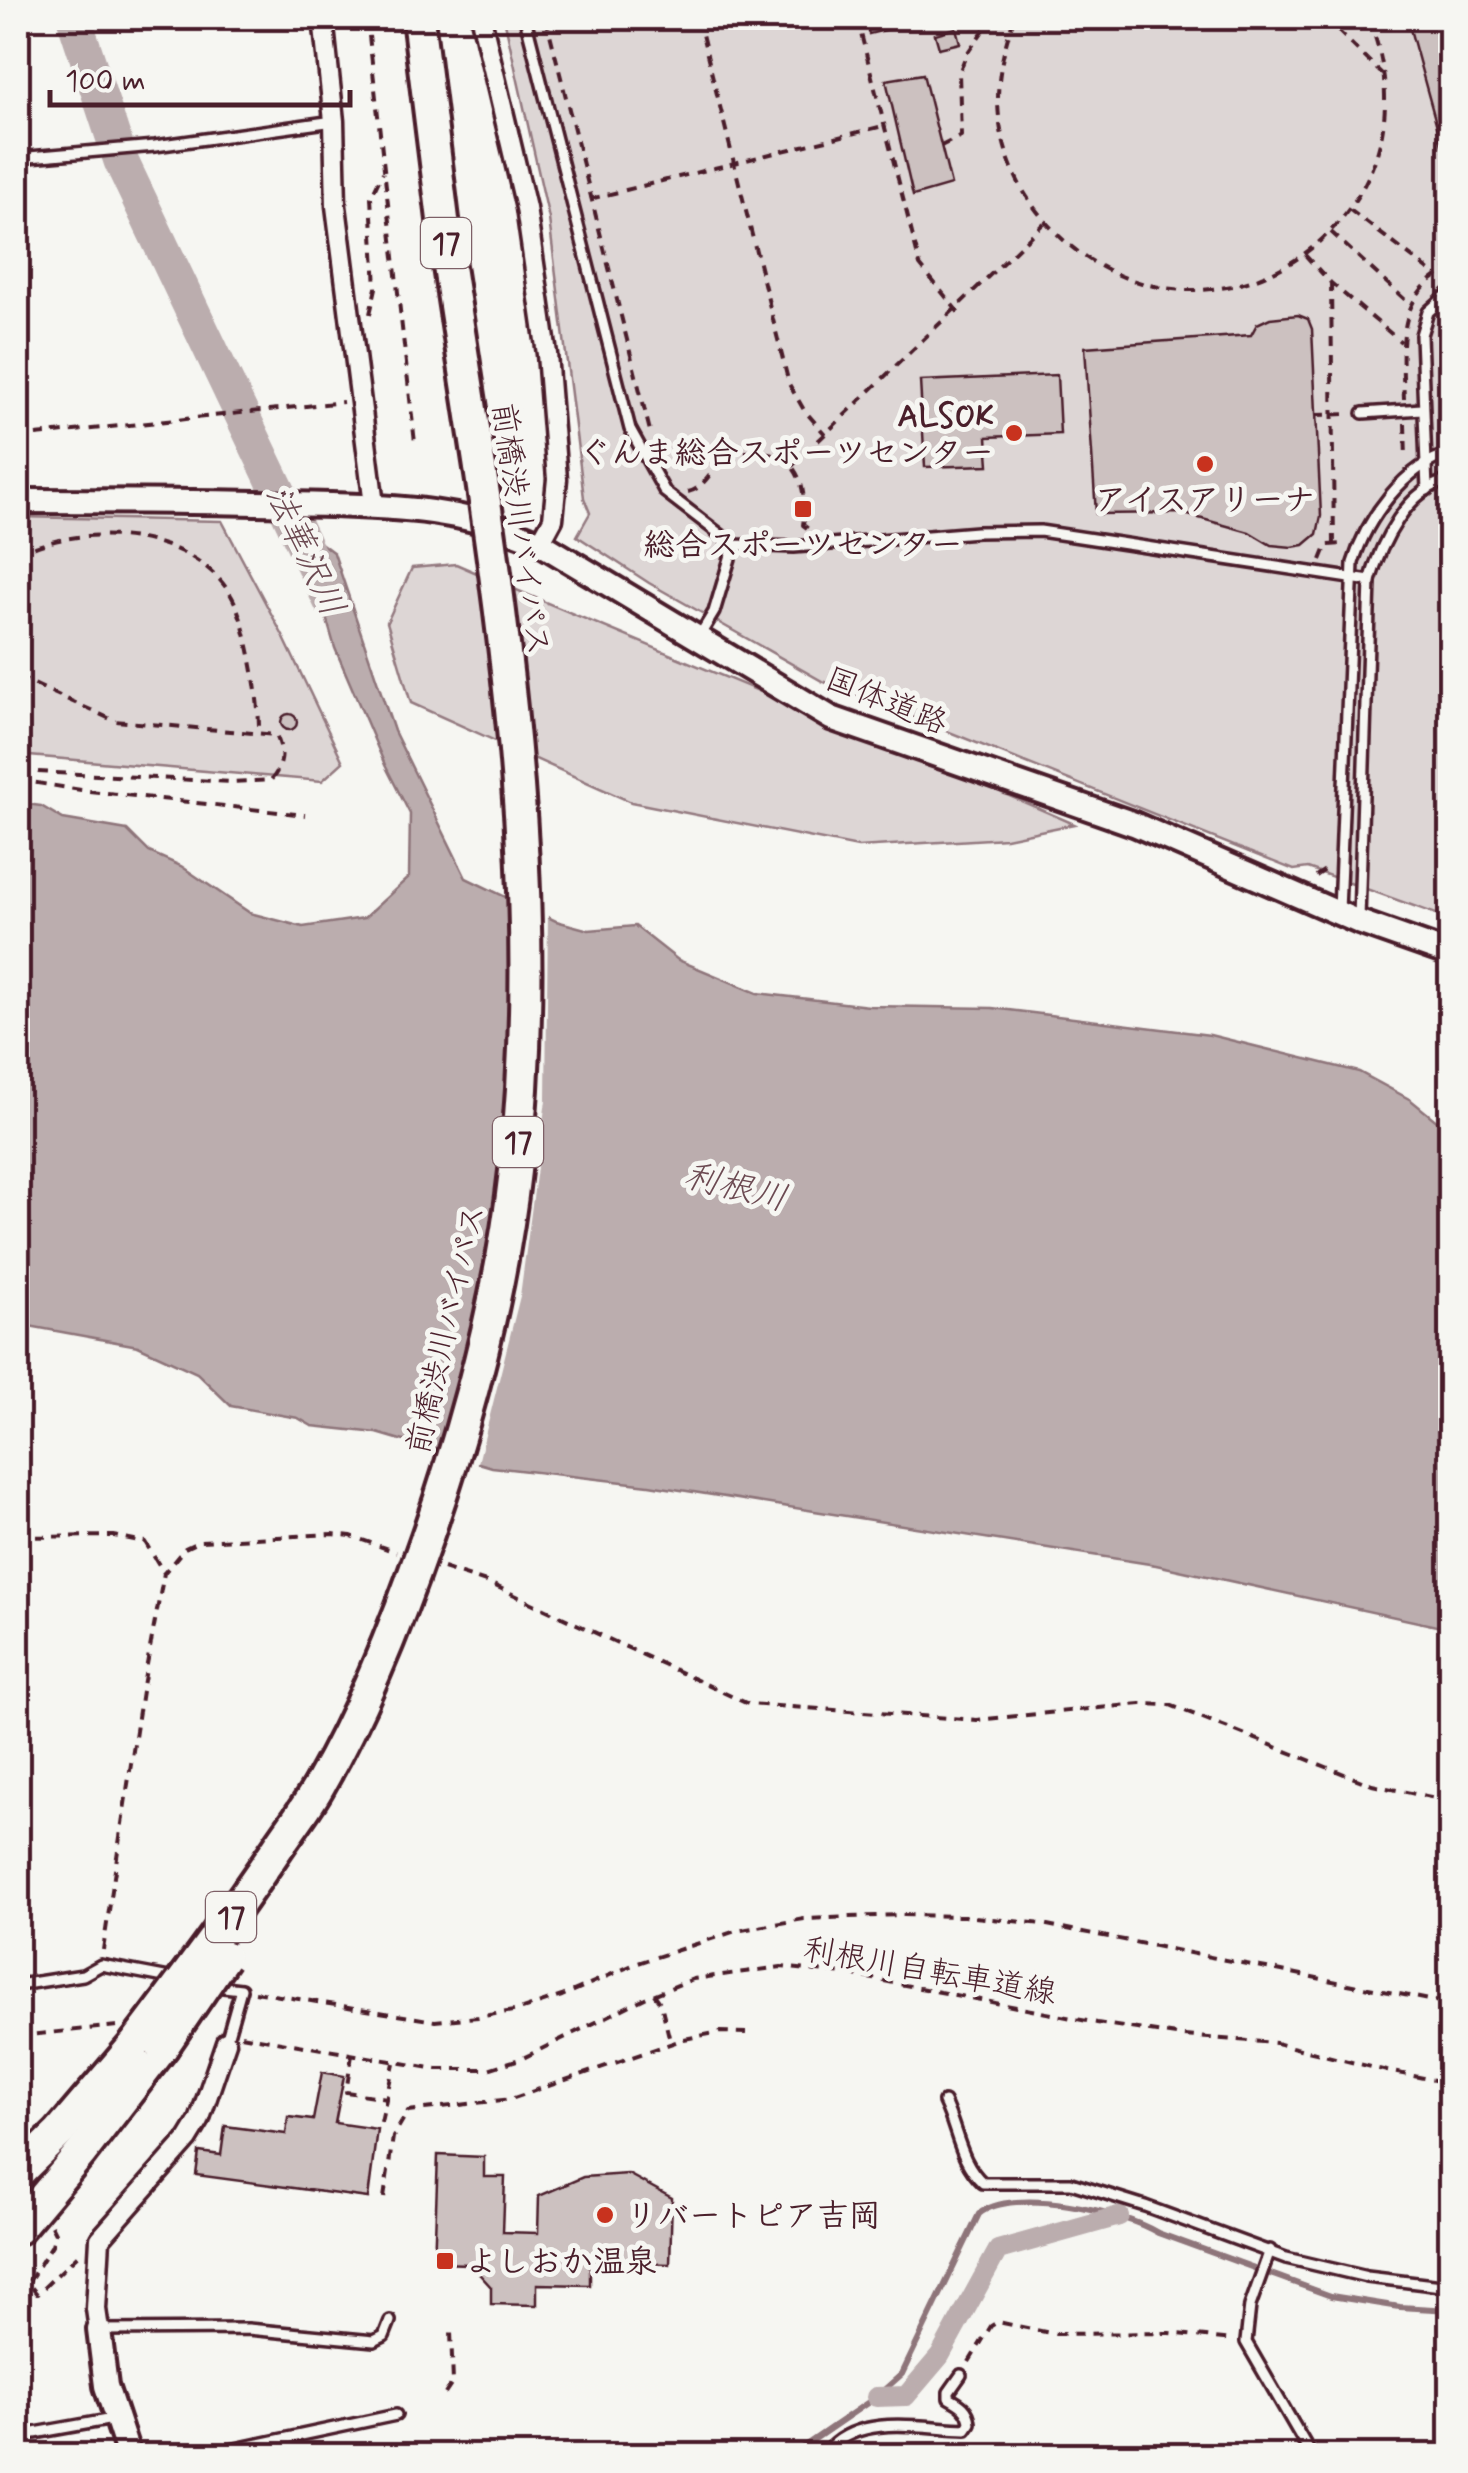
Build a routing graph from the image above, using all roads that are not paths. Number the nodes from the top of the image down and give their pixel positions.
1 (323, 18) edge
2 (418, 18) edge
3 (481, 18) edge
4 (525, 18) edge
5 (334, 121) junction
6 (18, 158) edge
7 (1450, 292) edge
8 (1422, 409) junction
9 (1363, 413) road end
10 (1450, 454) edge
11 (1425, 465) junction
12 (1450, 481) edge
13 (1427, 490) junction
14 (18, 501) edge
15 (374, 505) junction
16 (540, 544) junction
17 (734, 545) junction
18 (1350, 579) junction
19 (1370, 581) junction
20 (698, 639) junction
21 (1349, 918) junction
22 (1450, 954) edge
23 (18, 1985) edge
24 (232, 2038) joint
25 (149, 2046) junction
26 (944, 2102) dead end
27 (21, 2169) edge
28 (18, 2228) edge
29 (1268, 2253) junction
30 (1450, 2287) edge
31 (390, 2320) dead end
32 (98, 2330) junction
33 (961, 2375) road end
34 (396, 2414) dead end
35 (116, 2419) junction
36 (18, 2436) edge
37 (128, 2456) edge
38 (202, 2456) edge
39 (836, 2456) edge
40 (1312, 2456) edge

1 - 5 street
2 - 25 highway, 前橋渋川バイパス / 17, bridge
3 - 16 street
4 - 17 lane
5 - 6 lane
5 - 15 street
7 - 8 lane
8 - 9 lane
8 - 11 lane
10 - 11 lane
11 - 13 lane
11 - 18 lane
12 - 13 lane
13 - 19 lane
14 - 15 street, 国体道路
15 - 16 street, 国体道路
16 - 20 street, 国体道路
17 - 18 lane
17 - 20 lane
18 - 19 lane
18 - 21 lane
19 - 21 lane
20 - 21 street, 国体道路
21 - 22 street, 国体道路
23 - 24 lane
24 - 32 street
25 - 27 highway, 前橋渋川バイパス / 17
25 - 28 highway
26 - 29 lane
29 - 30 lane
29 - 40 lane
31 - 32 lane
32 - 35 street
33 - 39 lane
34 - 38 lane
35 - 36 lane
35 - 37 street

